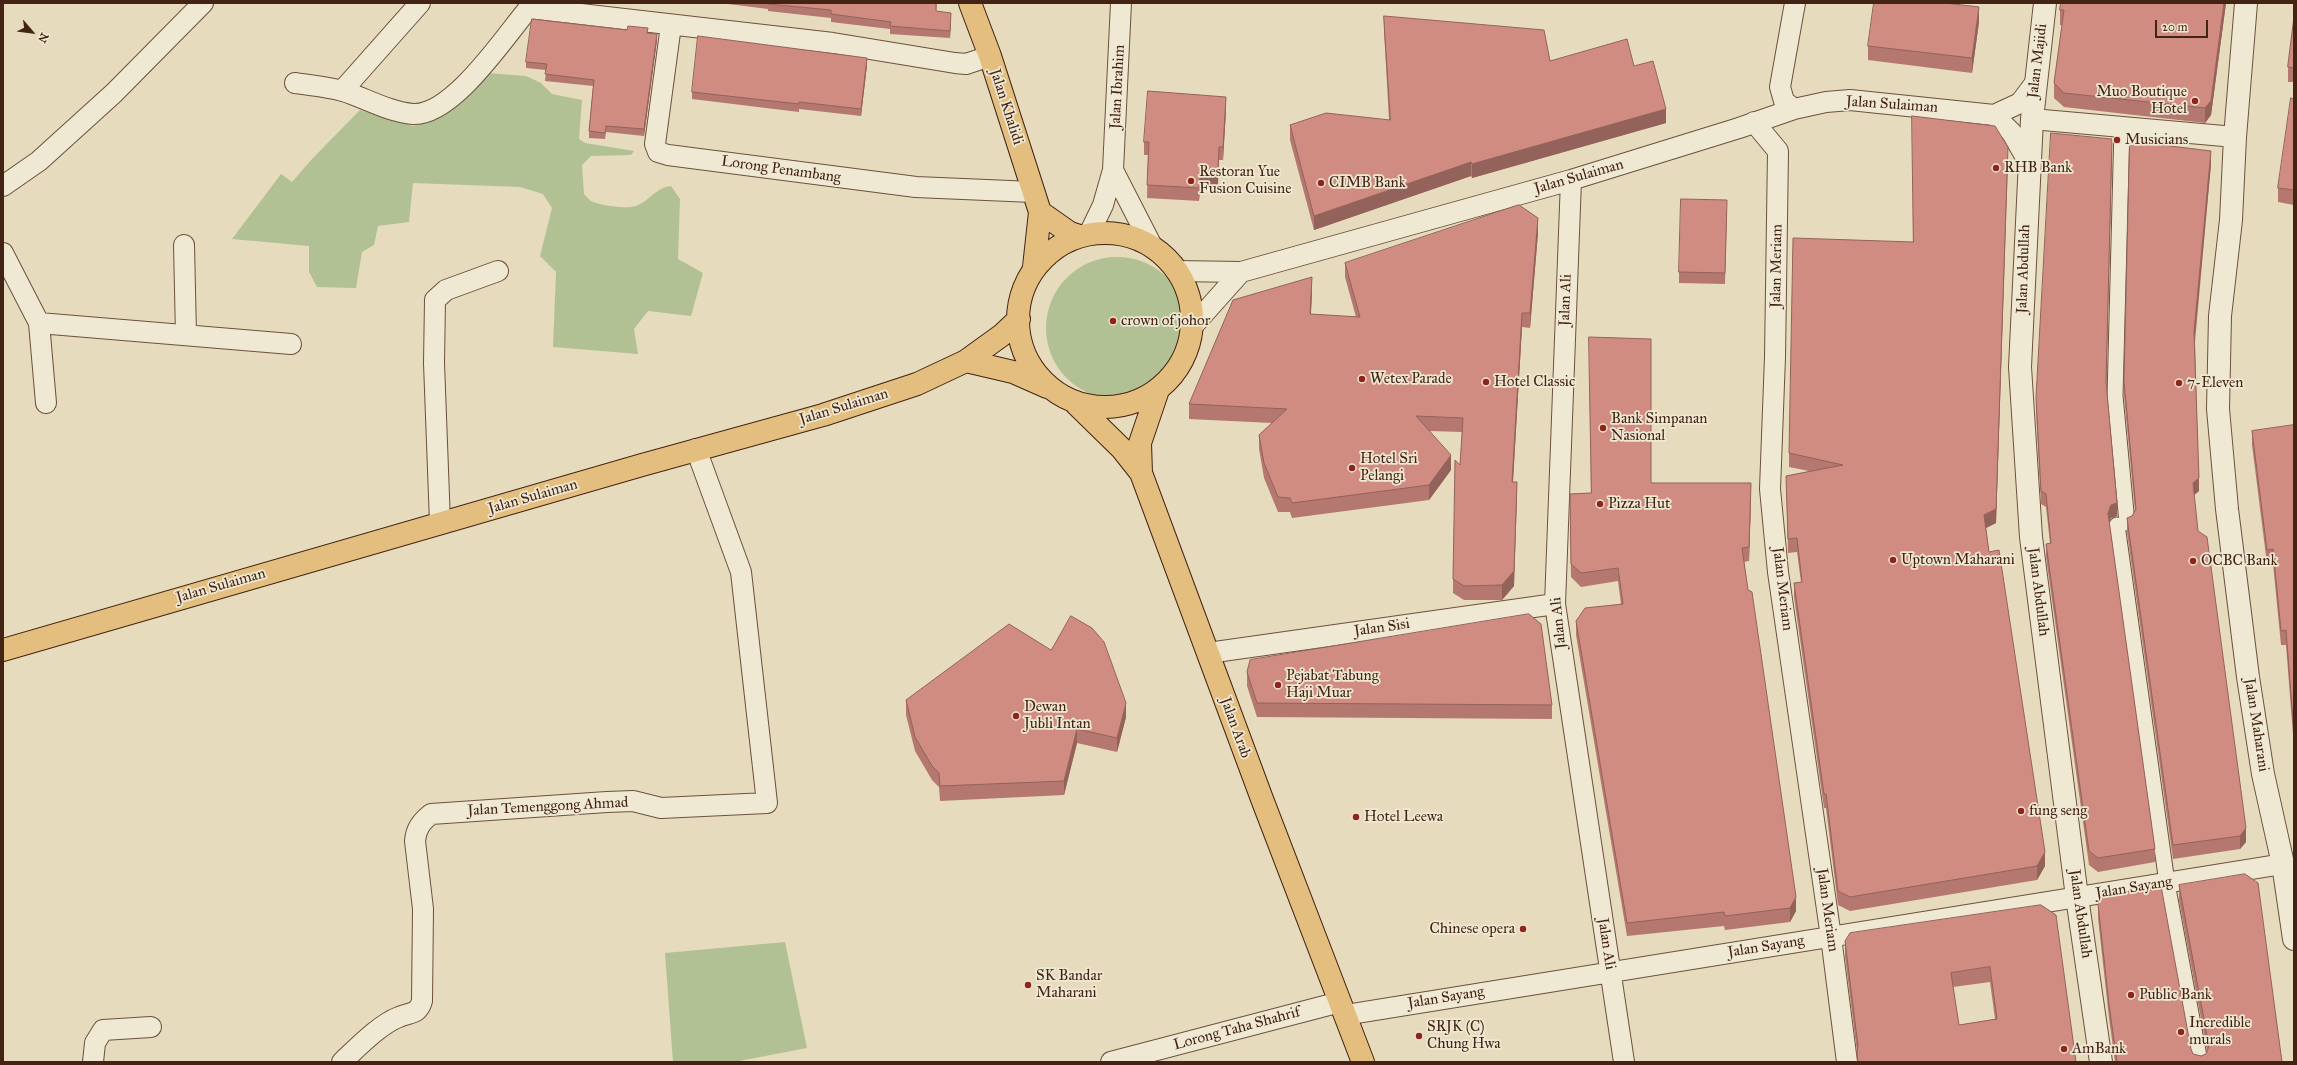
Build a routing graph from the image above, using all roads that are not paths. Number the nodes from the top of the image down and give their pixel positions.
1 (203, 3) edge
2 (420, 3) edge
3 (970, 3) edge
4 (1121, 3) edge
5 (1795, 3) edge
6 (2045, 3) edge
7 (2246, 3) edge
8 (671, 25) junction
9 (990, 56) junction
10 (295, 83) dead end
11 (2035, 83) junction
12 (342, 91) junction
13 (1794, 109) junction
14 (1994, 115) junction
15 (2032, 119) junction
16 (1754, 122) junction
17 (2122, 127) junction
18 (2235, 138) junction
19 (2029, 163) junction
20 (1113, 170) junction
21 (1571, 180) junction
22 (3, 186) edge
23 (1033, 192) junction
24 (1040, 212) junction
25 (1084, 235) junction
26 (184, 244) dead end
27 (1153, 248) junction
28 (3, 253) edge
29 (1034, 266) junction
30 (1176, 270) junction
31 (498, 271) dead end
32 (1241, 272) junction
33 (1019, 318) junction
34 (38, 323) junction
35 (1191, 328) junction
36 (186, 335) junction
37 (291, 344) dead end
38 (966, 362) junction
39 (1158, 390) junction
40 (1057, 392) junction
41 (46, 403) dead end
42 (1077, 405) junction
43 (696, 450) junction
44 (1141, 473) junction
45 (440, 523) junction
46 (1555, 604) junction
47 (3, 650) edge
48 (1208, 653) junction
49 (2283, 864) junction
50 (2167, 883) junction
51 (2077, 897) junction
52 (1831, 937) junction
53 (2294, 939) edge
54 (1610, 972) junction
55 (1342, 1008) junction
56 (151, 1027) dead end
57 (93, 1062) edge
58 (342, 1062) edge
59 (1111, 1062) edge
60 (1363, 1062) edge
61 (1624, 1062) edge
62 (1847, 1062) edge
63 (2102, 1062) edge
64 (2200, 1062) edge

1 - 22 street
2 - 12 street
3 - 9 main road, Jalan Khalidi
4 - 20 street, Jalan Ibrahim
5 - 13 street
6 - 11 street, Jalan Majidi
7 - 18 street, Jalan Maharani
8 - 9 street
8 - 12 street
8 - 23 street, Lorong Penambang
9 - 23 main road, Jalan Khalidi
10 - 12 street
11 - 14 street
11 - 15 street, Jalan Majidi
13 - 14 street, Jalan Sulaiman
13 - 16 street, Jalan Sulaiman
14 - 19 street
15 - 17 street
15 - 19 street, Jalan Abdullah
16 - 21 street, Jalan Sulaiman
16 - 52 street, Jalan Meriam
17 - 18 street
17 - 50 street
18 - 49 street, Jalan Maharani
19 - 51 street, Jalan Abdullah
20 - 25 street, Jalan Ibrahim
20 - 27 street
21 - 32 street, Jalan Sulaiman
21 - 46 street, Jalan Ali
23 - 24 main road, Jalan Khalidi
24 - 25 main road
24 - 29 main road
25 - 27 main road
25 - 29 main road
26 - 36 street
27 - 30 main road
28 - 34 street
29 - 33 main road
30 - 32 street, Jalan Sulaiman
30 - 35 main road
31 - 45 street
32 - 35 street
33 - 38 main road, Jalan Sulaiman
33 - 40 main road
34 - 36 street
34 - 41 street
35 - 39 main road
36 - 37 street
38 - 40 main road
38 - 43 main road, Jalan Sulaiman
39 - 42 main road
39 - 44 main road, Jalan Arab
40 - 42 main road
42 - 44 main road
43 - 45 main road, Jalan Sulaiman
43 - 58 street, Jalan Temenggong Ahmad
44 - 48 main road, Jalan Arab
45 - 47 main road, Jalan Sulaiman
46 - 48 street, Jalan Sisi
46 - 54 street, Jalan Ali
48 - 55 main road, Jalan Arab
49 - 50 street, Jalan Sayang
49 - 53 street, Jalan Maharani
50 - 51 street, Jalan Sayang
50 - 64 street
51 - 52 street, Jalan Sayang
51 - 63 street, Jalan Abdullah
52 - 54 street, Jalan Sayang
52 - 62 street, Jalan Meriam
54 - 55 street, Jalan Sayang
54 - 61 street, Jalan Ali
55 - 59 street, Lorong Taha Shahrif
55 - 60 main road, Jalan Arab
56 - 57 street

